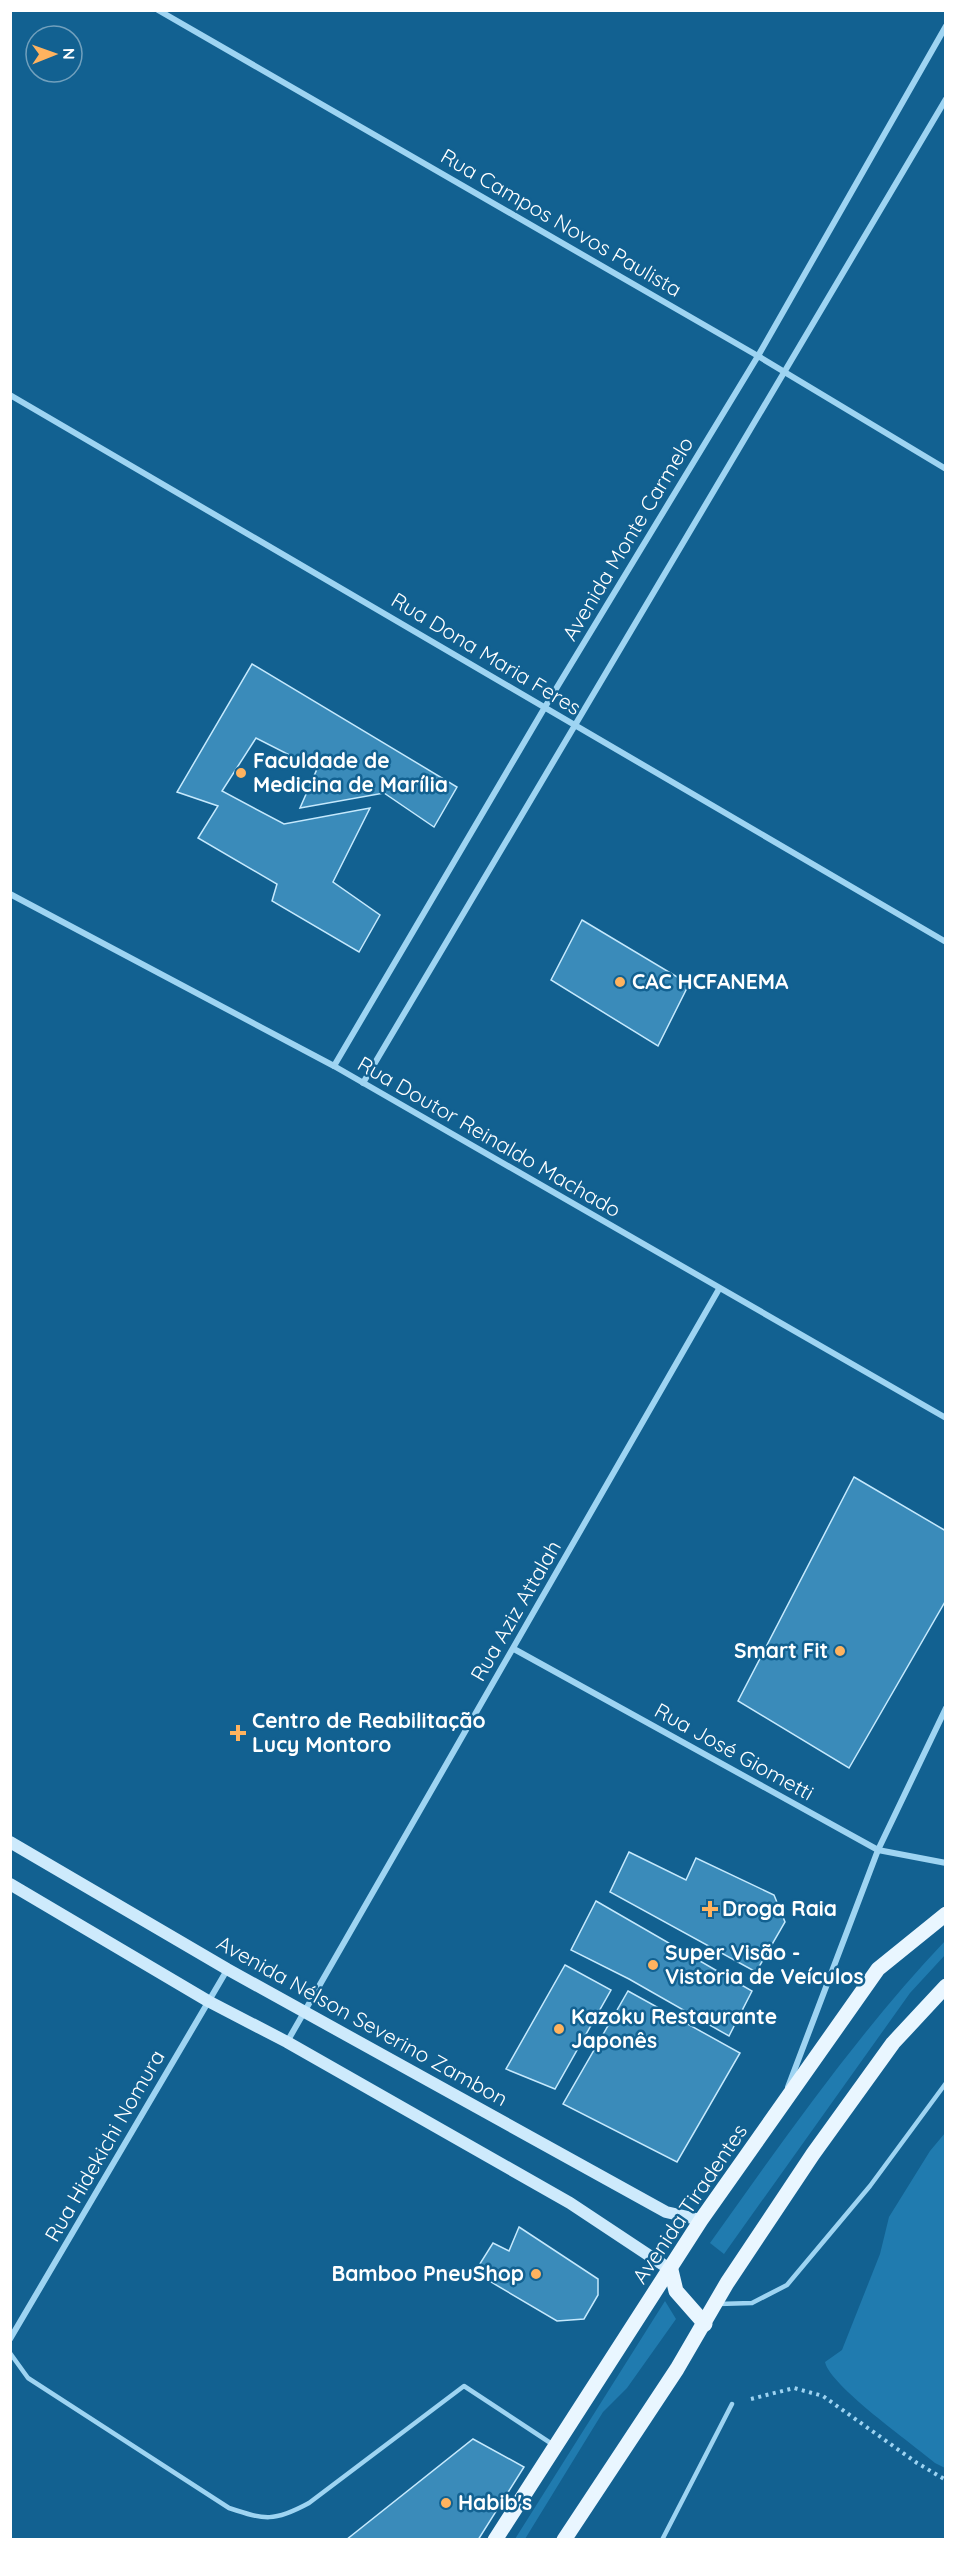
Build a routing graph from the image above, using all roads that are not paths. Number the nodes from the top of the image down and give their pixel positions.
1 (158, 10) edge
2 (945, 26) edge
3 (945, 99) edge
4 (758, 356) junction
5 (784, 371) junction
6 (10, 394) edge
7 (945, 469) edge
8 (545, 707) junction
9 (574, 725) junction
10 (10, 894) edge
11 (945, 942) edge
12 (334, 1066) junction
13 (363, 1083) junction
14 (719, 1289) junction
15 (945, 1418) edge
16 (514, 1649) junction
17 (945, 1708) edge
18 (10, 1842) edge
19 (878, 1850) junction
20 (945, 1863) edge
21 (10, 1884) edge
22 (945, 1914) edge
23 (227, 1969) junction
24 (945, 1986) edge
25 (208, 2001) junction
26 (303, 2011) junction
27 (287, 2042) junction
28 (945, 2083) edge
29 (778, 2112) junction
30 (701, 2220) junction
31 (671, 2270) junction
32 (715, 2304) junction
33 (705, 2324) junction
34 (10, 2339) edge
35 (10, 2353) edge
36 (732, 2404) road end
37 (555, 2446) junction
38 (495, 2540) edge
39 (564, 2540) edge
40 (662, 2540) edge

1 - 4 street, Rua Campos Novos Paulista
2 - 4 street, Avenida Monte Carmelo
3 - 5 street
4 - 5 street, Rua Campos Novos Paulista
4 - 8 street, Avenida Monte Carmelo
5 - 7 street, Rua Campos Novos Paulista
5 - 9 street
6 - 8 street, Rua Dona Maria Feres
8 - 9 street, Rua Dona Maria Feres
8 - 12 street, Avenida Monte Carmelo
9 - 11 street, Rua Dona Maria Feres
9 - 13 street
10 - 12 street, Rua Doutor Reinaldo Machado
12 - 13 street, Rua Doutor Reinaldo Machado
13 - 14 street, Rua Doutor Reinaldo Machado
14 - 15 street, Rua Doutor Reinaldo Machado
14 - 16 street, Rua Aziz Attalah
16 - 19 street, Rua José Giometti
16 - 26 street, Rua Aziz Attalah
17 - 19 street
18 - 23 main road, Avenida Nélson Severino Zambon
19 - 20 street, Rua José Giometti
19 - 29 street
21 - 25 main road
22 - 29 main road, Avenida Tiradentes
23 - 25 street, Rua Hidekichi Nomura
23 - 26 main road, Avenida Nélson Severino Zambon
24 - 32 main road
25 - 27 main road
25 - 34 street, Rua Hidekichi Nomura
26 - 27 street, Rua Aziz Attalah
26 - 30 main road, Avenida Nélson Severino Zambon
27 - 31 main road
28 - 32 lane
29 - 30 main road, Avenida Tiradentes
30 - 31 main road, Avenida Tiradentes
31 - 33 main road
31 - 37 main road, Avenida Tiradentes
32 - 33 main road
33 - 39 main road
35 - 37 lane
36 - 40 lane
37 - 38 main road, Avenida Tiradentes

